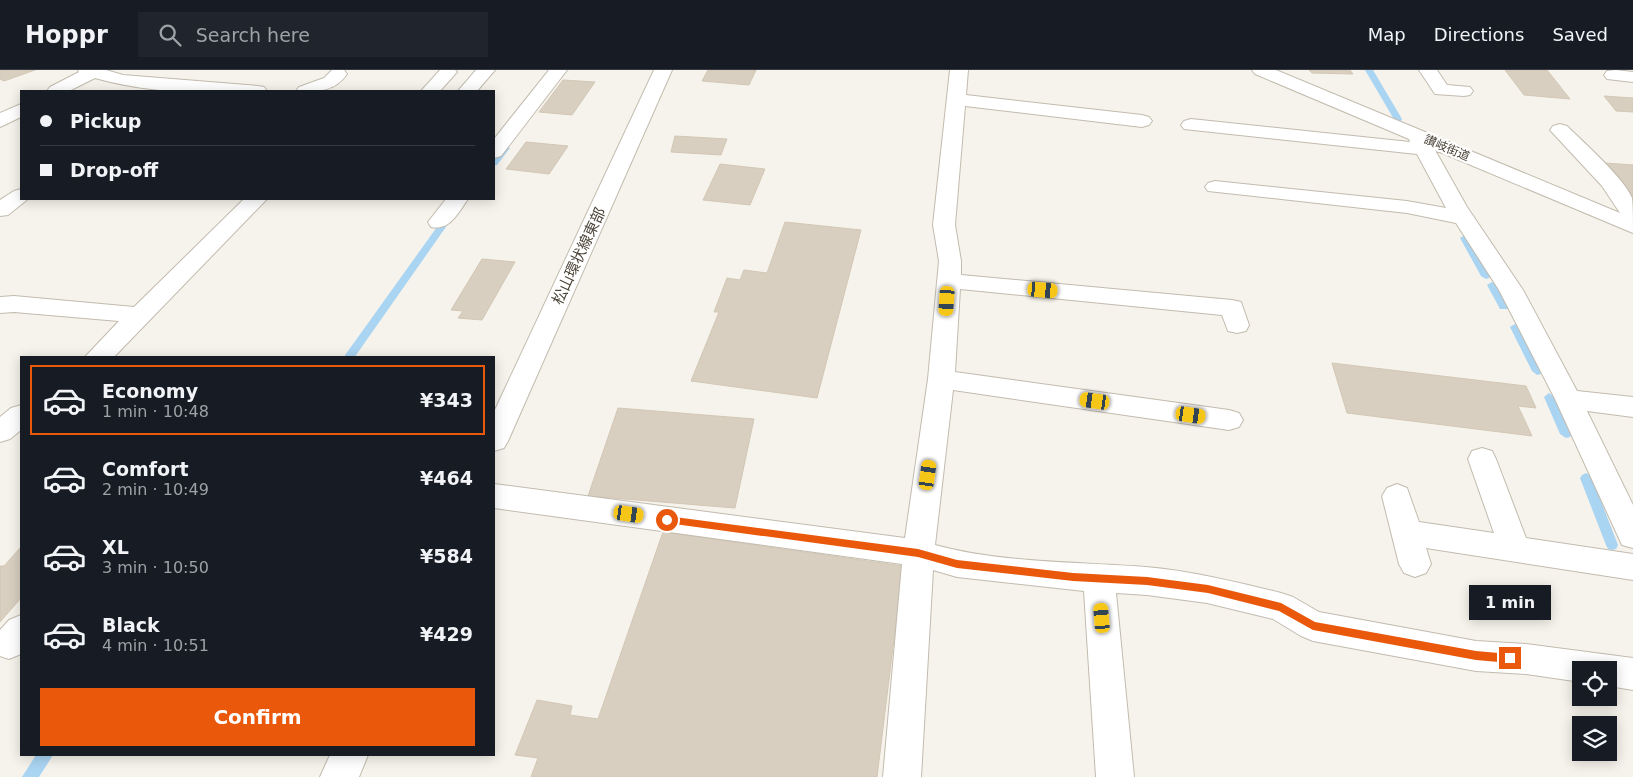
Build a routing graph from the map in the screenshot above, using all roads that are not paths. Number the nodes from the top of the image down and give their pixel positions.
1 (486, 70) edge
2 (558, 70) edge
3 (663, 70) edge
4 (960, 70) edge
5 (1261, 70) edge
6 (1428, 70) edge
7 (90, 71) edge
8 (448, 72) dead end
9 (338, 74) dead end
10 (1613, 75) dead end
11 (1633, 77) edge
12 (164, 88) edge
13 (58, 90) edge
14 (227, 90) edge
15 (308, 90) edge
16 (431, 90) edge
17 (468, 90) edge
18 (1464, 91) dead end
19 (956, 99) junction
20 (20, 111) edge
21 (0, 121) edge
22 (1142, 121) dead end
23 (1191, 125) dead end
24 (1560, 130) dead end
25 (1420, 142) junction
26 (495, 150) edge
27 (1215, 187) dead end
28 (20, 195) edge
29 (255, 200) edge
30 (456, 200) edge
31 (0, 210) edge
32 (1464, 218) junction
33 (439, 222) dead end
34 (1629, 224) edge
35 (948, 281) junction
36 (0, 305) edge
37 (140, 315) junction
38 (1237, 325) dead end
39 (99, 356) edge
40 (941, 379) junction
41 (1568, 399) junction
42 (1633, 407) edge
43 (0, 409) edge
44 (20, 413) edge
45 (20, 414) edge
46 (1229, 420) dead end
47 (0, 432) edge
48 (495, 439) edge
49 (1482, 459) dead end
50 (495, 496) edge
51 (1396, 496) dead end
52 (1406, 532) junction
53 (1633, 536) edge
54 (1515, 549) junction
55 (918, 553) junction
56 (1415, 564) dead end
57 (1633, 567) edge
58 (1099, 578) junction
59 (1572, 665) edge
60 (1617, 671) edge
61 (1633, 674) edge
62 (350, 756) edge
63 (340, 777) edge
64 (902, 777) edge
65 (1115, 777) edge

1 - 17 street
2 - 26 street
3 - 48 street, 松山環状線東部
4 - 19 street
5 - 25 street, 讃岐街道
6 - 18 street
7 - 12 street
7 - 13 street
8 - 16 street
9 - 15 street
10 - 11 street
12 - 14 street
19 - 22 street
19 - 35 street
20 - 21 street
23 - 25 street
24 - 34 street
25 - 32 street
25 - 34 street, 讃岐街道
27 - 32 street
28 - 31 street
29 - 37 street
30 - 33 street
32 - 41 street
35 - 38 street
35 - 40 street
36 - 37 street
37 - 39 street
40 - 46 street
40 - 55 street
41 - 42 street
41 - 53 street
43 - 44 street
45 - 47 street
49 - 54 street
50 - 55 street
51 - 52 street
52 - 54 street
52 - 56 street
54 - 57 street
55 - 58 street
55 - 64 street
58 - 59 street
58 - 65 street
60 - 61 street
62 - 63 street

